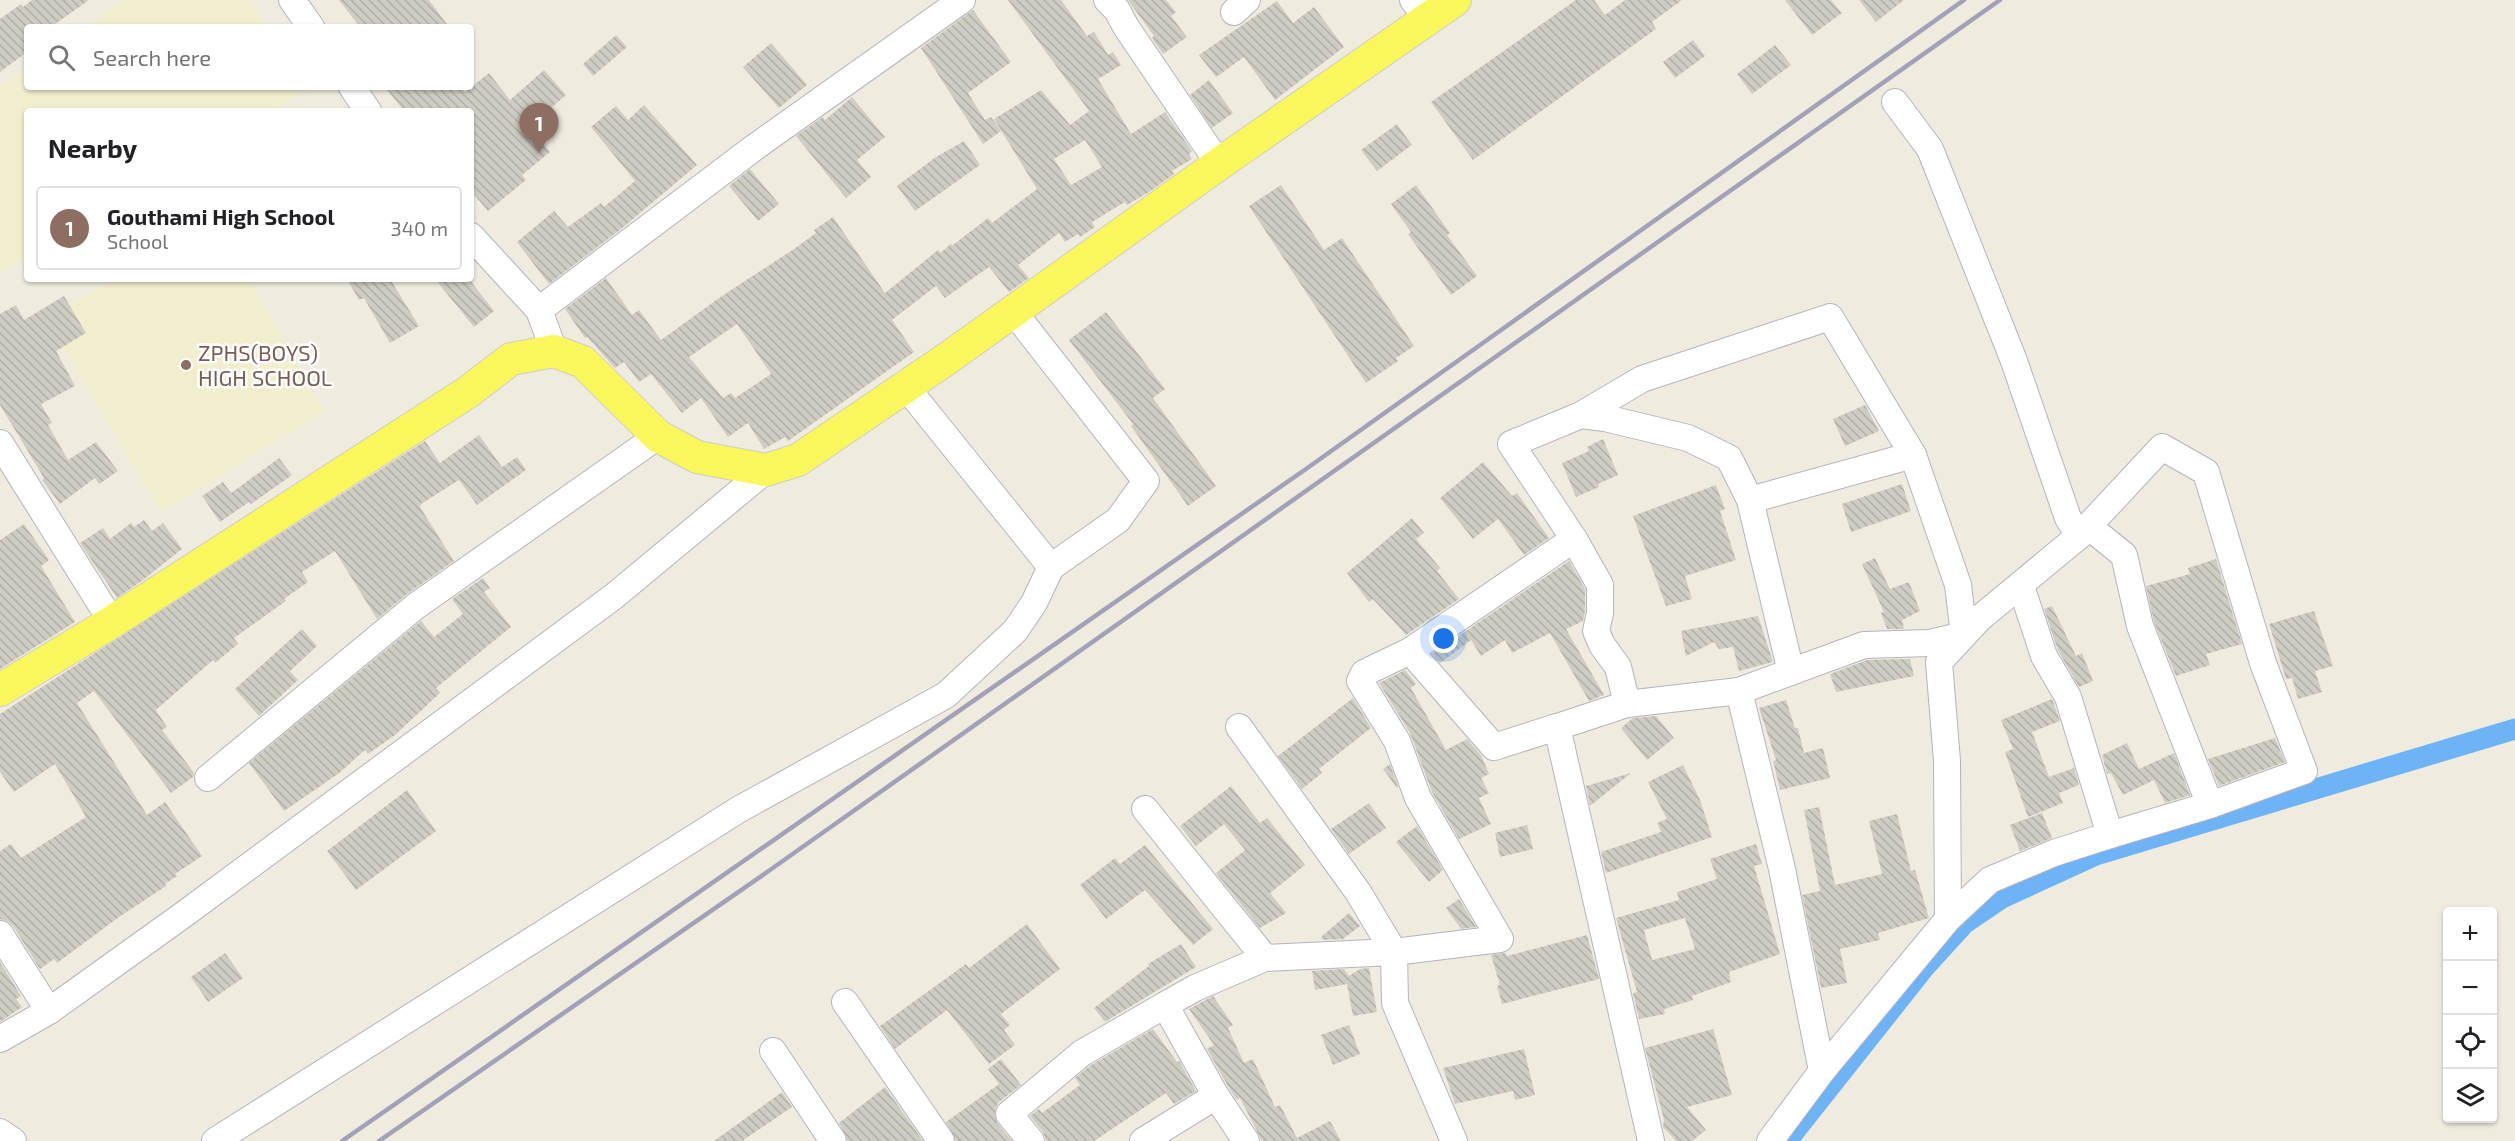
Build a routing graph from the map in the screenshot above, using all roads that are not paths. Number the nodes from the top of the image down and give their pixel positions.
1 (292, 0) edge
2 (962, 0) edge
3 (1455, 0) edge
4 (1117, 3) edge
5 (1421, 9) edge
6 (309, 24) edge
7 (354, 90) edge
8 (1895, 102) dead end
9 (366, 108) edge
10 (1219, 164) junction
11 (474, 239) edge
12 (539, 310) junction
13 (1013, 311) junction
14 (554, 351) junction
15 (906, 387) junction
16 (1581, 415) junction
17 (658, 436) junction
18 (0, 443) edge
19 (1913, 455) junction
20 (766, 470) junction
21 (1750, 500) junction
22 (2083, 531) junction
23 (1574, 539) junction
24 (1051, 567) junction
25 (2021, 586) junction
26 (112, 622) junction
27 (1964, 635) junction
28 (1410, 651) junction
29 (1791, 672) junction
30 (0, 690) edge
31 (1739, 691) junction
32 (1627, 704) junction
33 (1239, 727) dead end
34 (1557, 727) junction
35 (208, 778) dead end
36 (2210, 805) junction
37 (1145, 809) dead end
38 (2110, 835) junction
39 (1948, 919) junction
40 (0, 934) edge
41 (1394, 952) junction
42 (1265, 958) junction
43 (845, 1002) dead end
44 (1165, 1005) junction
45 (49, 1011) junction
46 (0, 1039) edge
47 (772, 1052) dead end
48 (1822, 1071) junction
49 (1216, 1096) junction
50 (0, 1132) edge
51 (13, 1141) edge
52 (215, 1141) edge
53 (833, 1141) edge
54 (941, 1141) edge
55 (1031, 1141) edge
56 (1143, 1141) edge
57 (1246, 1141) edge
58 (1454, 1141) edge
59 (1651, 1141) edge
60 (1770, 1141) edge

1 - 6 street
2 - 12 street
3 - 5 main road
4 - 10 street
5 - 10 main road
7 - 9 street
8 - 22 street
10 - 13 main road
11 - 12 street
12 - 14 street
13 - 15 main road
13 - 24 street
14 - 17 main road
14 - 26 main road
15 - 20 main road
15 - 24 street
16 - 19 street
16 - 21 street
16 - 23 street
17 - 20 main road
17 - 35 street
18 - 26 street
19 - 21 street
19 - 27 street
20 - 45 street
21 - 29 street
22 - 25 street
22 - 36 street
22 - 36 street
23 - 28 street
23 - 32 street
24 - 52 street
25 - 27 street
25 - 38 street
26 - 30 main road
27 - 29 street
27 - 39 street
28 - 34 street
28 - 41 street
29 - 31 street
31 - 32 street
31 - 48 street
32 - 34 street
33 - 41 street
34 - 59 street
36 - 38 street
37 - 42 street
38 - 39 street
39 - 48 street
40 - 45 street
41 - 42 street
41 - 58 street
42 - 44 street
43 - 54 street
44 - 49 street
44 - 55 street
45 - 46 street
47 - 53 street
48 - 60 street
49 - 56 street
49 - 57 street
50 - 51 street

